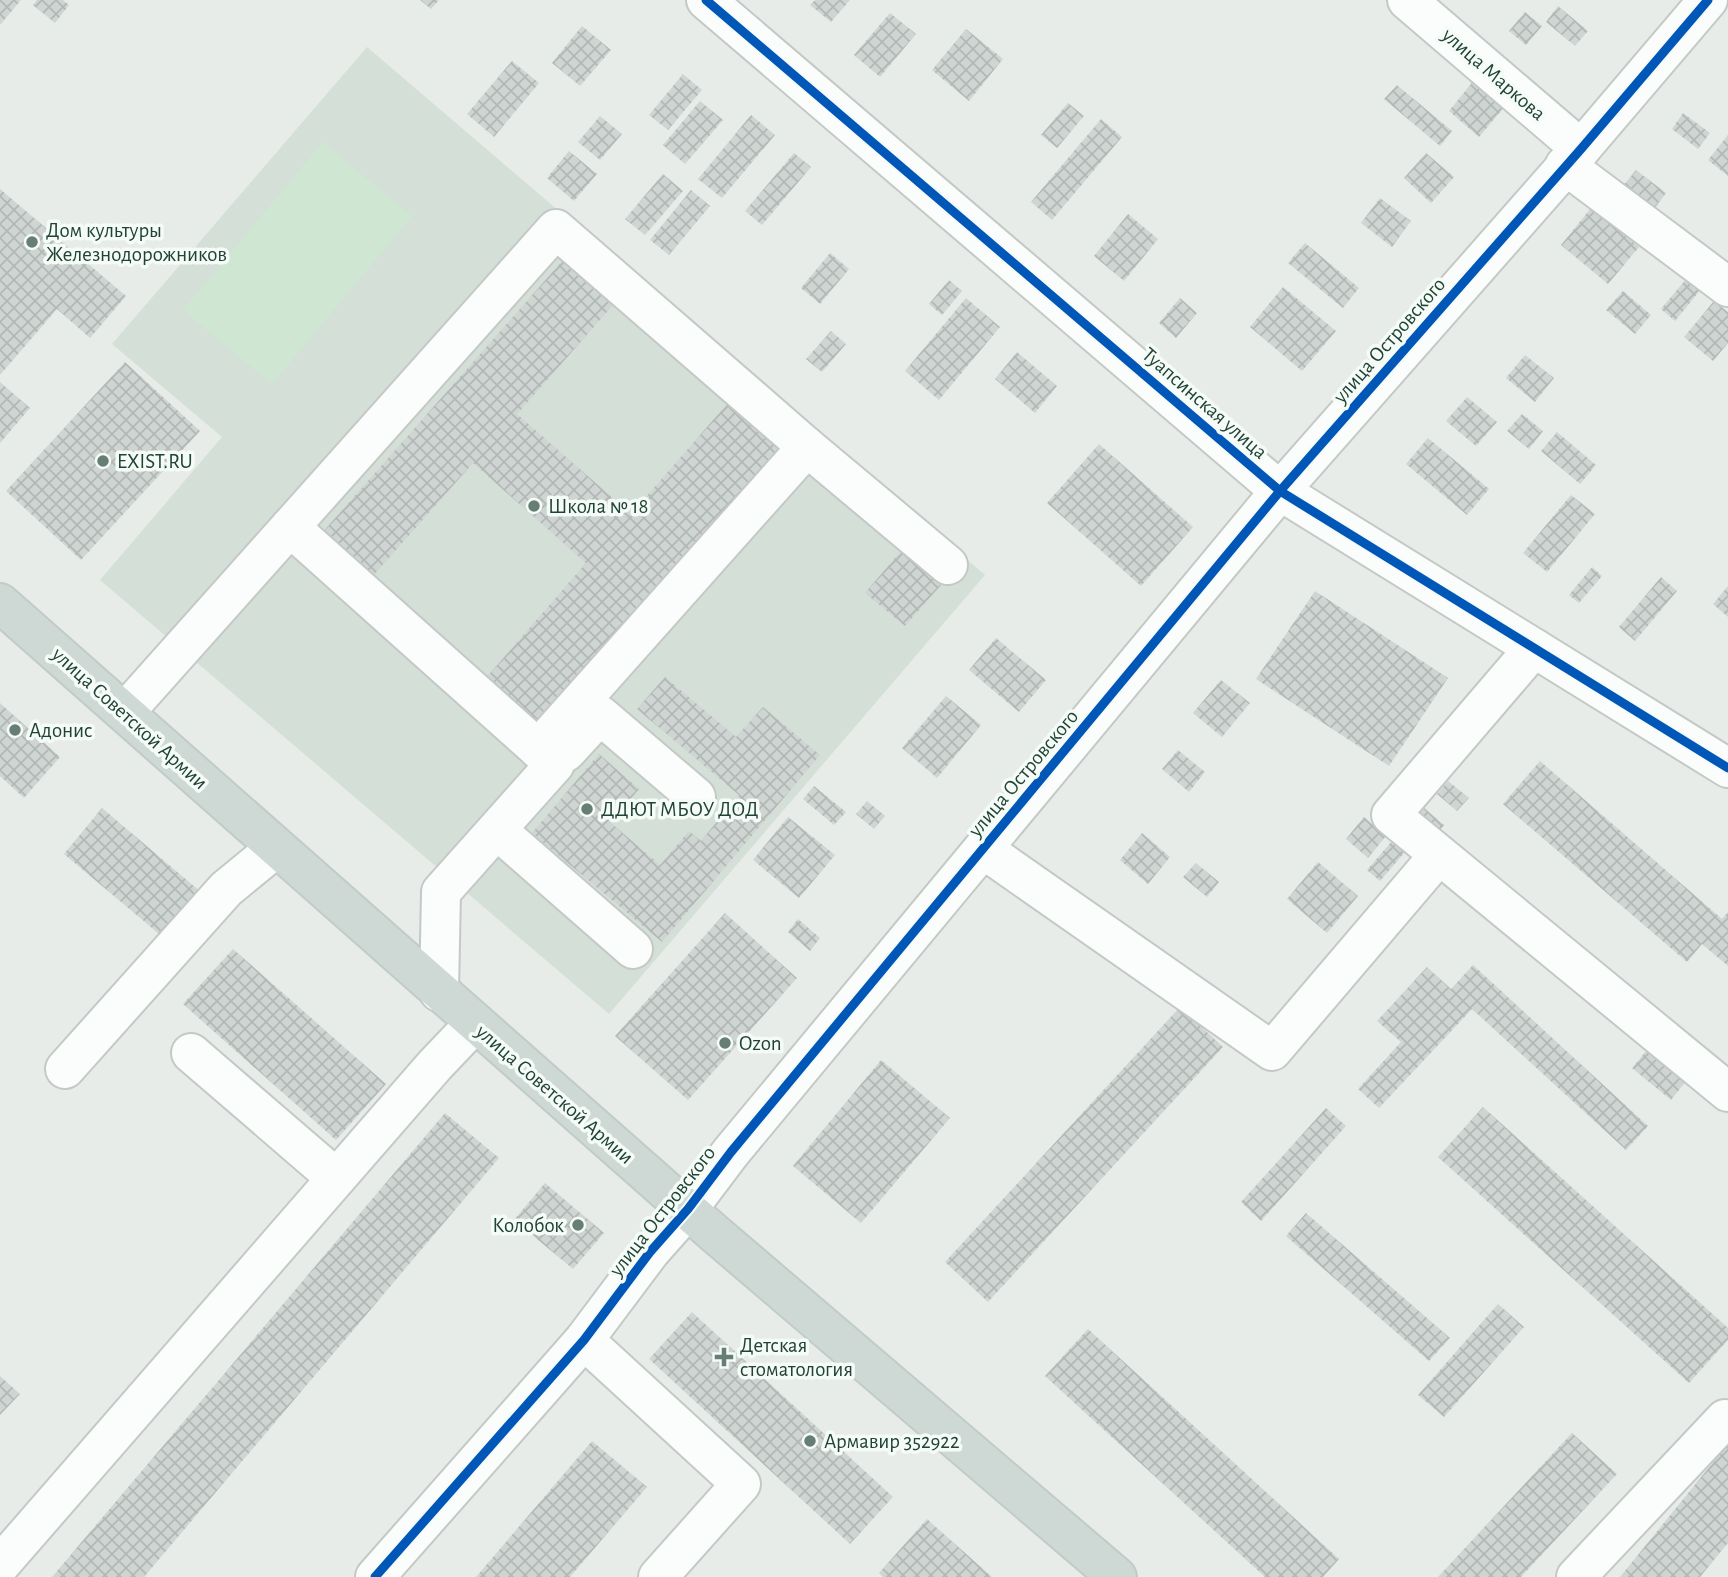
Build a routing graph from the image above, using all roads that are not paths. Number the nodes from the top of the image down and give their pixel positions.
1 (706, 0) edge
2 (1407, 0) edge
3 (1707, 0) edge
4 (1573, 157) junction
5 (1728, 287) edge
6 (807, 447) junction
7 (1280, 491) junction
8 (290, 527) junction
9 (948, 565) dead end
10 (0, 603) edge
11 (1534, 648) junction
12 (125, 712) junction
13 (547, 757) junction
14 (1728, 768) edge
15 (696, 797) dead end
16 (497, 830) junction
17 (276, 848) junction
18 (983, 849) junction
19 (1439, 855) junction
20 (633, 950) dead end
21 (439, 992) junction
22 (475, 1023) junction
23 (191, 1053) dead end
24 (65, 1069) dead end
25 (1728, 1092) edge
26 (337, 1178) junction
27 (688, 1209) junction
28 (584, 1340) junction
29 (1727, 1419) edge
30 (0, 1565) edge
31 (375, 1577) edge
32 (658, 1577) edge
33 (1117, 1577) edge
34 (1576, 1577) edge

1 - 7 street, Туапсинская улица
2 - 4 street, улица Маркова
3 - 4 street, улица Островского
4 - 5 street, улица Маркова
4 - 7 street, улица Островского
6 - 8 street
6 - 9 street
6 - 13 street
7 - 11 street, Туапсинская улица
7 - 18 street, улица Островского
8 - 12 street
8 - 13 street
10 - 12 main road, улица Советской Армии
11 - 14 street, Туапсинская улица
11 - 19 street
12 - 17 main road, улица Советской Армии
13 - 15 street
13 - 16 street
16 - 20 street
16 - 21 street
17 - 21 main road, улица Советской Армии
17 - 24 street
18 - 19 street
18 - 27 street, улица Островского
19 - 25 street
21 - 22 main road, улица Советской Армии
22 - 26 street
22 - 27 main road, улица Советской Армии
23 - 26 street
26 - 30 street
27 - 28 street, улица Островского
27 - 33 main road, улица Советской Армии
28 - 31 street, улица Островского
28 - 32 street
29 - 34 street

